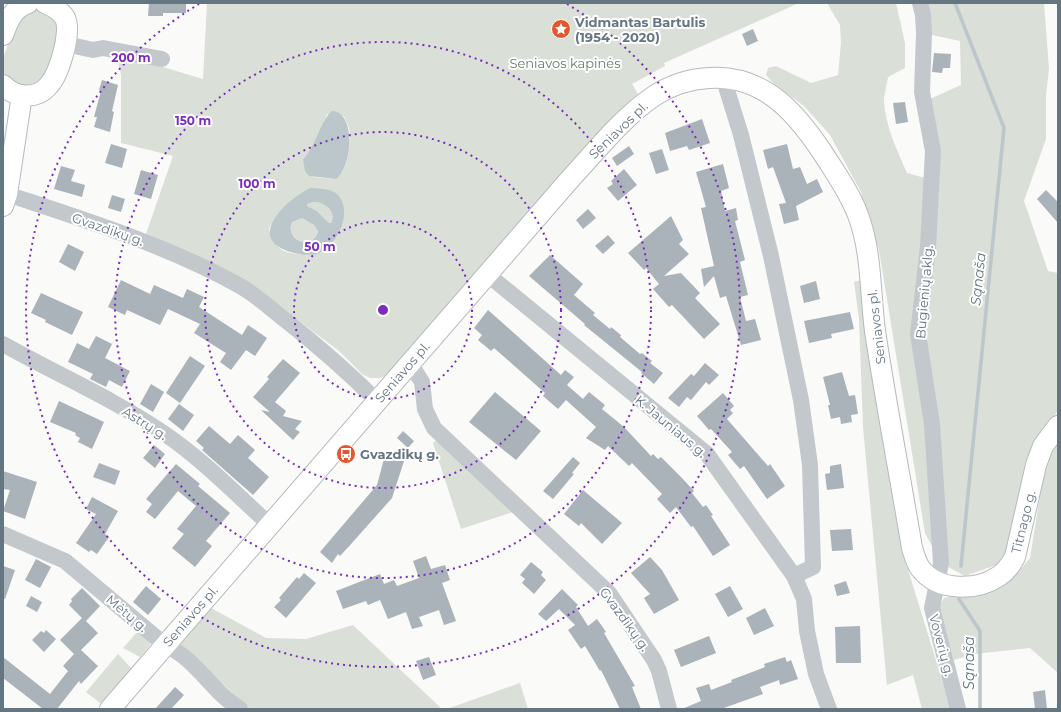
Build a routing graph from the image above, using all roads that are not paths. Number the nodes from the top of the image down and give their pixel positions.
1 (28, 3) edge
2 (920, 3) edge
3 (53, 5) edge
4 (3, 35) edge
5 (66, 44) junction
6 (162, 59) dead end
7 (723, 77) junction
8 (3, 85) edge
9 (22, 95) junction
10 (5, 200) edge
11 (487, 274) junction
12 (3, 344) edge
13 (410, 363) junction
14 (377, 400) junction
15 (1058, 426) edge
16 (270, 525) junction
17 (3, 534) edge
18 (794, 576) junction
19 (936, 581) junction
20 (165, 645) junction
21 (110, 709) edge
22 (240, 709) edge
23 (669, 709) edge
24 (829, 709) edge
25 (958, 709) edge

1 - 4 main road
2 - 19 street, Bugienių aklg.
3 - 5 main road
5 - 6 street
5 - 9 main road
7 - 11 main road, Seniavos pl.
7 - 18 street
7 - 19 main road, Seniavos pl.
8 - 9 main road
9 - 10 main road
10 - 14 street, Gvazdikų g.
11 - 13 main road, Seniavos pl.
11 - 18 street, K. Jauniaus g.
12 - 16 street, Astrų g.
13 - 14 main road, Seniavos pl.
13 - 23 street, Gvazdikų g.
14 - 16 main road, Seniavos pl.
15 - 19 main road, Titnago g.
16 - 20 main road, Seniavos pl.
17 - 20 street, Mėtų g.
18 - 24 street, K. Jauniaus g.
19 - 25 street, Voverių g.
20 - 21 main road, Seniavos pl.
20 - 22 street, Mėtų g.

